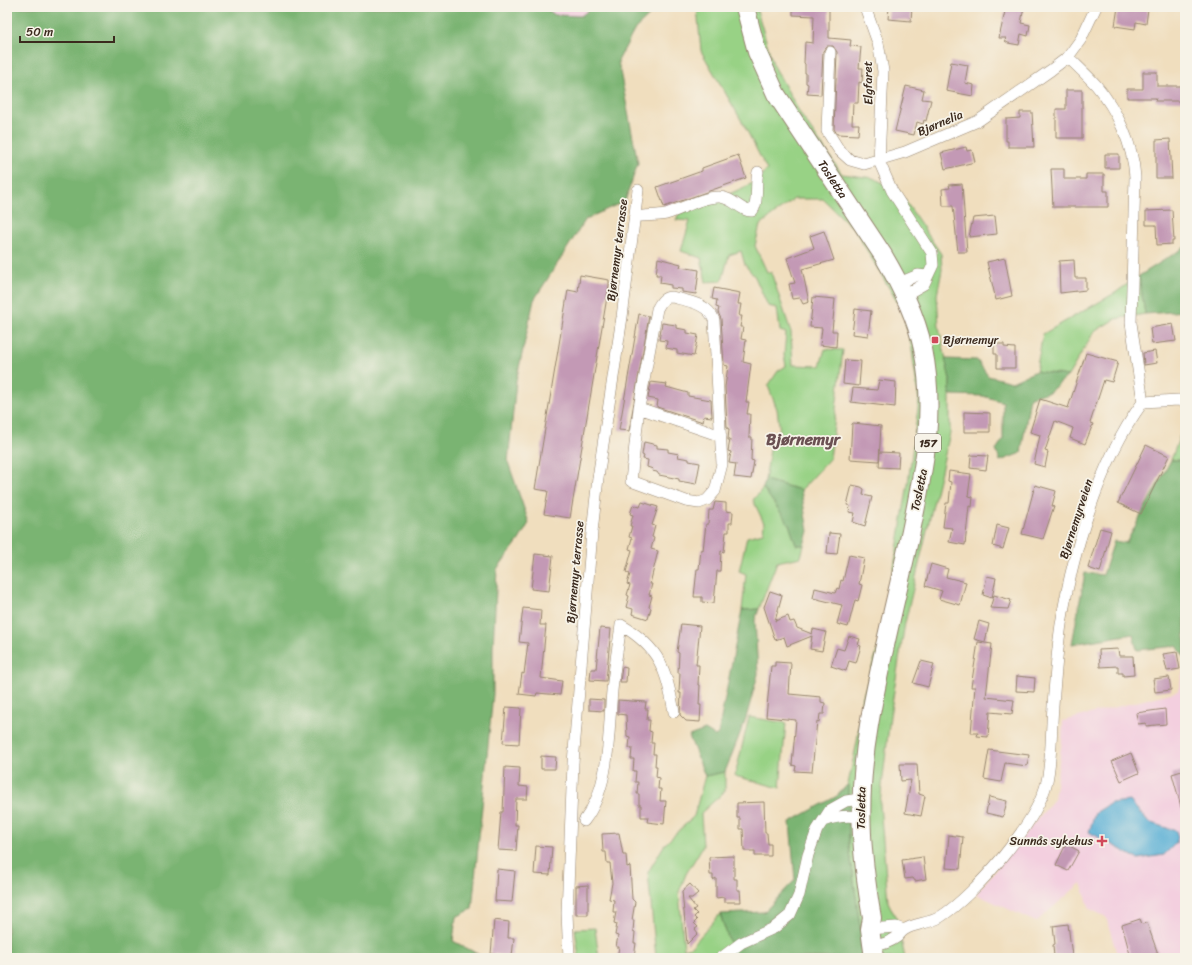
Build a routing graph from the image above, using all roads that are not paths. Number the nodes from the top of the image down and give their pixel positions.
1 (745, 7) edge
2 (865, 7) edge
3 (1096, 7) edge
4 (830, 52) dead end
5 (1068, 57) junction
6 (879, 161) junction
7 (758, 172) dead end
8 (638, 190) dead end
9 (635, 217) junction
10 (902, 289) junction
11 (1185, 401) edge
12 (1143, 402) junction
13 (640, 408) junction
14 (720, 436) junction
15 (674, 712) dead end
16 (860, 799) junction
17 (860, 817) junction
18 (584, 821) dead end
19 (823, 821) junction
20 (904, 930) junction
21 (876, 940) edge
22 (569, 958) edge
23 (721, 958) edge

1 - 10 main road, Tosletta / 157
2 - 6 street, Elgfaret
3 - 5 street, Bjørnelia
4 - 6 street, Bjørnelia
5 - 6 street, Bjørnelia
5 - 12 street
6 - 10 street
7 - 9 street
8 - 9 street, Bjørnemyr terrasse
9 - 22 street, Bjørnemyr terrasse
10 - 16 main road, Tosletta / 157
11 - 12 street
12 - 20 street, Bjørnemyrveien
13 - 14 street
13 - 14 street
13 - 14 street
15 - 18 street
16 - 17 main road, Tosletta / 157
16 - 19 street
17 - 19 street
17 - 21 main road, Tosletta / 157
19 - 23 street
20 - 21 street, Bjørnemyrveien
20 - 21 street, Bjørnemyrveien

